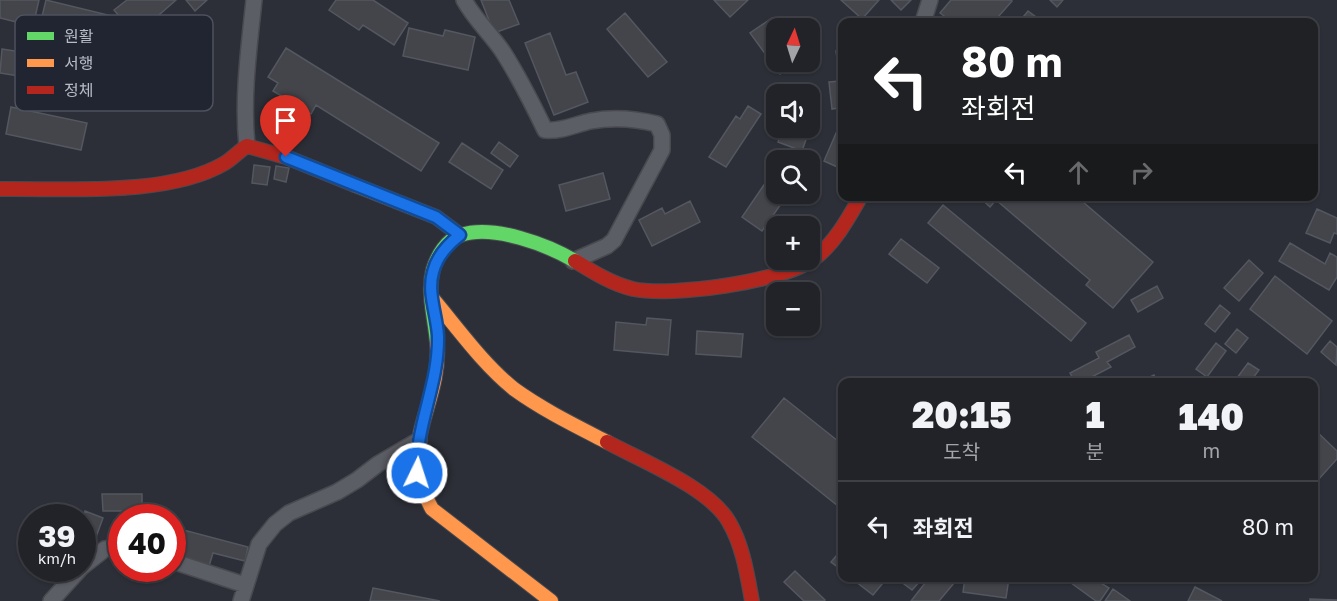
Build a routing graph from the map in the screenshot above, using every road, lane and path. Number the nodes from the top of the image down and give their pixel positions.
1 (254, 0) edge
2 (464, 0) edge
3 (930, 0) edge
4 (924, 18) edge
5 (247, 146) junction
6 (0, 189) edge
7 (858, 201) edge
8 (460, 235) junction
9 (573, 261) junction
10 (432, 298) junction
11 (419, 440) junction
12 (186, 566) edge
13 (69, 582) edge
14 (245, 585) junction
15 (51, 601) edge
16 (241, 601) edge
17 (551, 601) edge
18 (752, 601) edge

1 - 5 street
2 - 9 street
3 - 4 street
5 - 6 street
5 - 8 street
7 - 9 street
8 - 9 street
8 - 10 street
10 - 11 street
10 - 18 street
11 - 14 street
11 - 17 street
12 - 14 street
13 - 15 street
14 - 16 street

